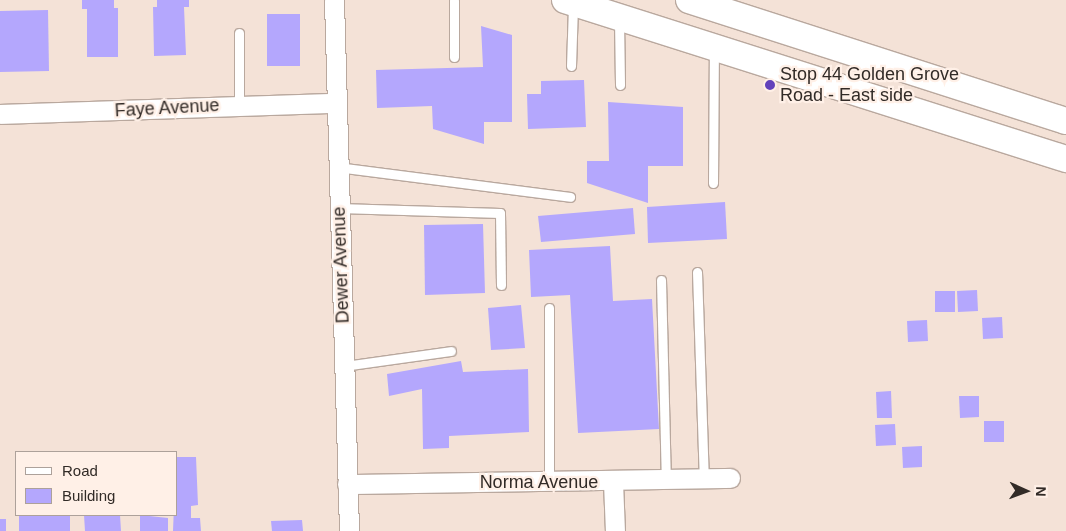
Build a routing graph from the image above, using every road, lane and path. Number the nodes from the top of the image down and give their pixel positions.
1 (334, 0) edge
2 (454, 0) edge
3 (689, 0) edge
4 (569, 1) edge
5 (619, 18) junction
6 (239, 33) dead end
7 (714, 48) junction
8 (454, 56) dead end
9 (572, 66) dead end
10 (620, 85) dead end
11 (335, 104) junction
12 (239, 105) junction
13 (0, 114) edge
14 (1066, 121) edge
15 (1066, 159) edge
16 (337, 167) junction
17 (713, 183) dead end
18 (570, 197) dead end
19 (339, 208) junction
20 (697, 272) dead end
21 (661, 280) dead end
22 (502, 285) dead end
23 (549, 308) dead end
24 (451, 351) dead end
25 (344, 366) junction
26 (730, 478) dead end
27 (704, 479) junction
28 (666, 480) junction
29 (550, 482) junction
30 (613, 482) junction
31 (347, 484) junction
32 (349, 531) edge
33 (615, 531) edge

1 - 11 street, Dewer Avenue
2 - 8 lane
3 - 14 main road
4 - 5 main road
4 - 9 lane
5 - 7 main road
5 - 10 lane
6 - 12 lane
7 - 15 main road
7 - 17 lane
11 - 12 street, Faye Avenue
11 - 16 street, Dewer Avenue
12 - 13 street, Faye Avenue
16 - 18 lane
16 - 19 street, Dewer Avenue
19 - 22 lane
19 - 25 street, Dewer Avenue
20 - 27 lane
21 - 28 lane
23 - 29 lane
24 - 25 lane
25 - 31 street, Dewer Avenue
26 - 27 street, Norma Avenue
27 - 28 street, Norma Avenue
28 - 30 street, Norma Avenue
29 - 30 street, Norma Avenue
29 - 31 street, Norma Avenue
30 - 33 street
31 - 32 street, Dewer Avenue

